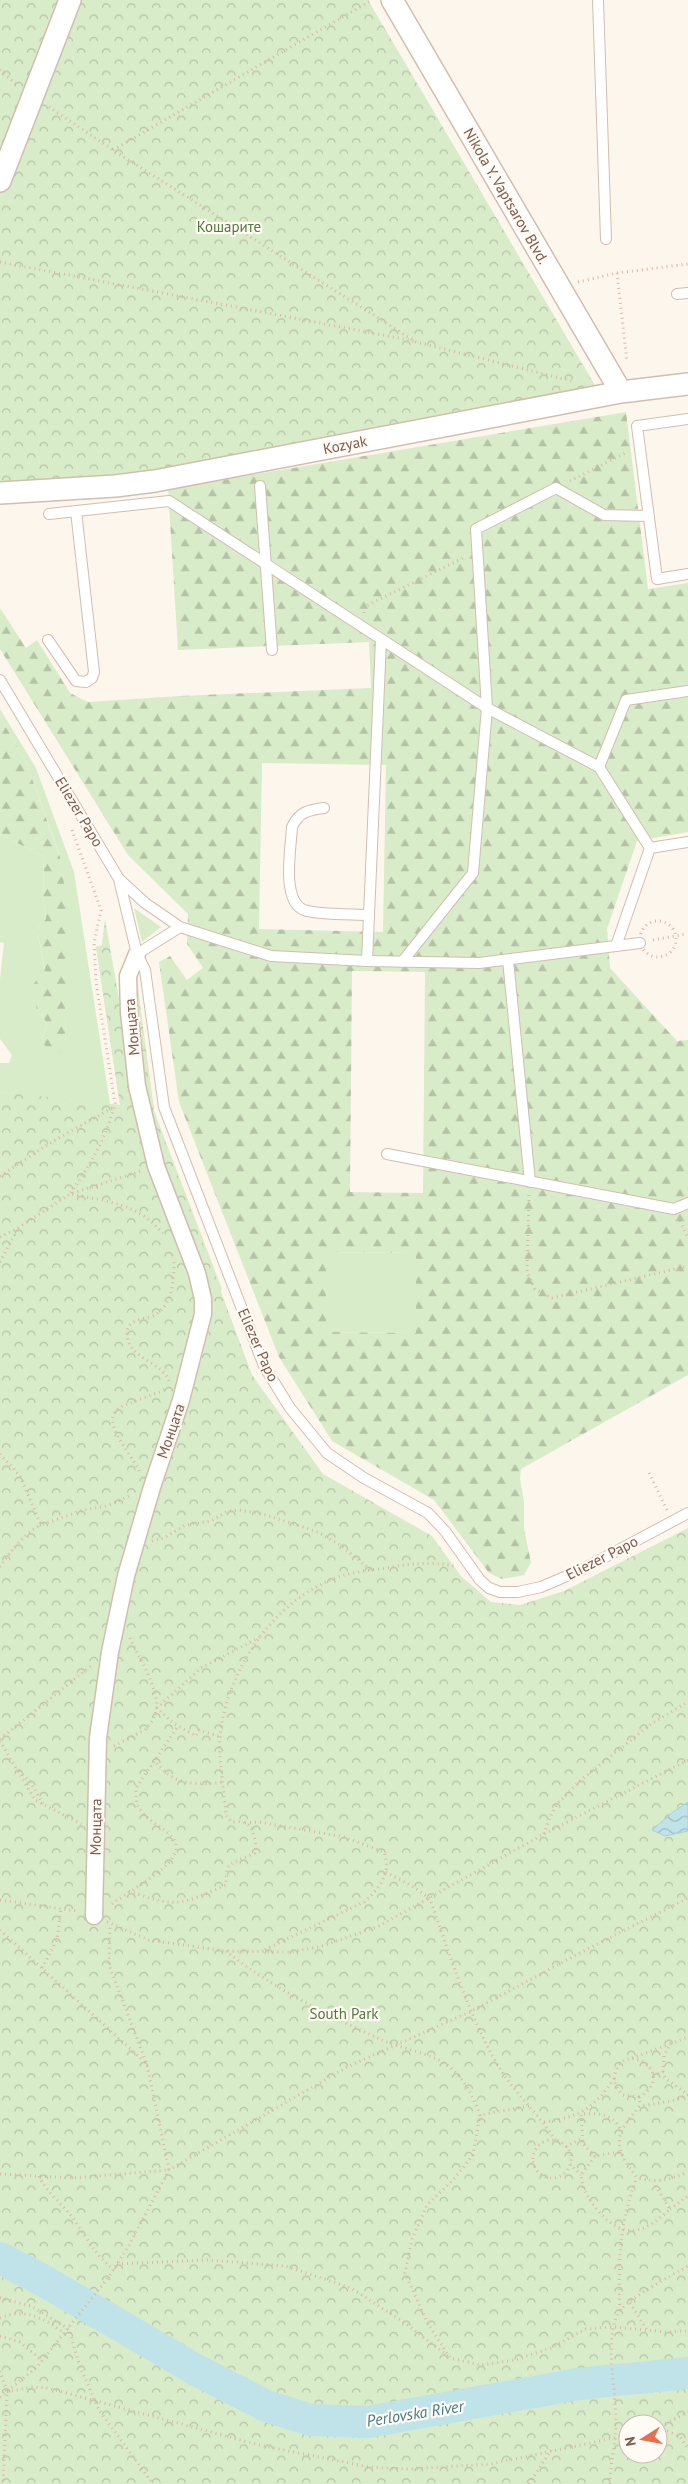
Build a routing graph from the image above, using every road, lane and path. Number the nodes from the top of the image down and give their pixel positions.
1 (70, 0) edge
2 (372, 0) edge
3 (392, 0) edge
4 (598, 0) edge
5 (0, 70) edge
6 (16, 85) dead end
7 (42, 101) dead end
8 (113, 150) junction
9 (0, 181) edge
10 (606, 239) dead end
11 (0, 262) edge
12 (688, 264) edge
13 (617, 273) junction
14 (559, 286) junction
15 (688, 293) edge
16 (677, 294) dead end
17 (416, 342) junction
18 (577, 382) dead end
19 (688, 384) edge
20 (620, 392) junction
21 (688, 419) edge
22 (640, 445) junction
23 (260, 486) dead end
24 (556, 488) junction
25 (0, 493) edge
26 (76, 511) junction
27 (49, 514) dead end
28 (649, 516) junction
29 (477, 552) junction
30 (266, 564) junction
31 (688, 574) edge
32 (364, 628) junction
33 (48, 640) dead end
34 (382, 640) junction
35 (272, 650) dead end
36 (0, 680) edge
37 (688, 691) edge
38 (486, 708) junction
39 (599, 767) junction
40 (324, 808) dead end
41 (68, 822) dead end
42 (688, 842) edge
43 (650, 848) junction
44 (119, 879) junction
45 (369, 915) junction
46 (654, 921) dead end
47 (180, 927) junction
48 (686, 934) dead end
49 (676, 936) junction
50 (661, 939) dead end
51 (640, 943) dead end
52 (616, 946) junction
53 (137, 954) junction
54 (664, 957) dead end
55 (508, 960) junction
56 (367, 961) junction
57 (402, 962) junction
58 (114, 1107) junction
59 (387, 1154) dead end
60 (156, 1166) junction
61 (0, 1176) edge
62 (530, 1182) junction
63 (70, 1194) junction
64 (688, 1203) edge
65 (674, 1209) junction
66 (18, 1228) junction
67 (0, 1237) edge
68 (688, 1238) edge
69 (168, 1241) dead end
70 (191, 1258) junction
71 (0, 1262) edge
72 (688, 1266) edge
73 (0, 1454) edge
74 (649, 1473) dead end
75 (146, 1485) junction
76 (688, 1513) edge
77 (672, 1522) junction
78 (41, 1525) junction
79 (136, 1542) junction
80 (0, 1567) edge
81 (371, 1570) junction
82 (476, 1574) junction
83 (118, 1618) junction
84 (262, 1636) junction
85 (110, 1652) junction
86 (688, 1702) edge
87 (157, 1708) junction
88 (178, 1726) junction
89 (220, 1737) junction
90 (0, 1740) edge
91 (98, 1754) junction
92 (154, 1758) junction
93 (688, 1760) edge
94 (224, 1782) junction
95 (245, 1823) junction
96 (96, 1830) junction
97 (544, 1834) junction
98 (386, 1872) junction
99 (129, 1891) junction
100 (688, 1898) edge
101 (430, 1899) junction
102 (0, 1900) edge
103 (61, 1908) junction
104 (94, 1916) junction
105 (110, 1924) junction
106 (0, 1930) edge
107 (225, 1951) junction
108 (259, 1952) junction
109 (42, 1968) junction
110 (470, 2012) junction
111 (688, 2037) edge
112 (670, 2044) junction
113 (397, 2045) junction
114 (630, 2059) junction
115 (147, 2065) junction
116 (663, 2072) junction
117 (653, 2075) junction
118 (614, 2078) junction
119 (688, 2095) edge
120 (639, 2097) junction
121 (529, 2106) junction
122 (640, 2106) junction
123 (581, 2114) junction
124 (480, 2116) junction
125 (544, 2122) junction
126 (621, 2129) junction
127 (582, 2138) junction
128 (556, 2140) junction
129 (566, 2147) junction
130 (619, 2152) junction
131 (594, 2156) junction
132 (570, 2164) junction
133 (169, 2170) junction
134 (688, 2172) edge
135 (0, 2174) edge
136 (581, 2175) junction
137 (38, 2176) junction
138 (637, 2178) junction
139 (653, 2182) junction
140 (688, 2196) edge
141 (670, 2209) junction
142 (621, 2231) junction
143 (117, 2264) junction
144 (688, 2266) edge
145 (114, 2270) junction
146 (0, 2298) edge
147 (630, 2303) junction
148 (620, 2310) junction
149 (0, 2318) edge
150 (70, 2327) junction
151 (614, 2327) junction
152 (647, 2330) junction
153 (688, 2332) edge
154 (65, 2334) junction
155 (0, 2336) edge
156 (450, 2358) junction
157 (42, 2361) junction
158 (0, 2371) edge
159 (7, 2392) junction
160 (0, 2397) edge
161 (95, 2399) junction
162 (688, 2412) edge
163 (668, 2422) edge
164 (668, 2431) edge
165 (616, 2439) junction
166 (688, 2448) edge
167 (552, 2449) junction
168 (3, 2484) edge
169 (153, 2484) edge
170 (529, 2484) edge
171 (610, 2484) edge

1 - 9 street
2 - 8 path
3 - 14 street, Nikola Y. Vaptsarov Blvd.
4 - 10 lane
5 - 6 path
7 - 8 path
8 - 17 path
11 - 17 path
12 - 13 path
13 - 14 path
13 - 20 path
14 - 20 street, Nikola Y. Vaptsarov Blvd.
15 - 16 lane
17 - 18 path
19 - 20 street, Kozyak
20 - 25 street, Kozyak
21 - 22 lane
22 - 24 path
22 - 28 lane
23 - 30 lane
24 - 28 lane
24 - 29 lane
26 - 27 lane
26 - 30 lane
26 - 33 lane
28 - 31 lane
29 - 32 path
29 - 38 lane
30 - 32 lane
30 - 35 lane
32 - 34 lane
34 - 38 lane
34 - 45 lane
36 - 44 lane, Eliezer Papo
37 - 39 lane
38 - 39 lane
38 - 57 lane
39 - 43 lane
40 - 45 lane
41 - 58 path
42 - 43 lane
43 - 52 lane
44 - 47 lane
44 - 53 lane, Eliezer Papo
45 - 56 lane
46 - 49 path
47 - 53 lane
47 - 56 lane
48 - 49 path
49 - 50 path
49 - 54 path
51 - 52 lane
52 - 55 lane
53 - 60 street, Монцата
53 - 82 lane, Eliezer Papo
55 - 57 lane
55 - 62 lane
56 - 57 lane
58 - 61 path
58 - 63 path
59 - 62 lane
60 - 63 path
60 - 70 street, Монцата
62 - 65 lane
62 - 72 path
63 - 66 path
63 - 69 path
64 - 65 lane
65 - 68 path
66 - 67 path
66 - 71 path
70 - 75 street, Монцата
70 - 75 path
73 - 78 path
74 - 77 path
75 - 78 path
75 - 79 street, Монцата
76 - 77 lane, Eliezer Papo
77 - 82 lane, Eliezer Papo
78 - 80 path
79 - 81 path
79 - 83 street, Монцата
81 - 82 path
81 - 84 path
83 - 85 street, Монцата
83 - 87 path
84 - 87 path
84 - 89 path
85 - 90 path
85 - 91 street, Монцата
86 - 97 path
87 - 88 path
87 - 91 path
88 - 89 path
88 - 92 path
89 - 94 path
90 - 96 path
91 - 96 street, Монцата
92 - 94 path
92 - 99 path
93 - 97 path
94 - 95 path
95 - 98 path
95 - 99 path
96 - 104 street, Монцата
97 - 101 path
98 - 101 path
98 - 108 path
99 - 104 path
100 - 110 path
101 - 108 path
101 - 110 path
102 - 103 path
103 - 104 path
103 - 109 path
104 - 105 path
105 - 107 path
105 - 115 path
106 - 109 path
107 - 108 path
107 - 113 path
109 - 115 path
110 - 113 path
110 - 121 path
111 - 112 path
112 - 114 path
112 - 116 path
113 - 124 path
113 - 133 path
114 - 117 path
114 - 118 path
115 - 133 path
116 - 117 path
116 - 119 path
117 - 120 path
118 - 120 path
118 - 123 path
119 - 122 path
120 - 122 path
121 - 124 path
121 - 125 path
122 - 126 path
123 - 125 path
123 - 126 path
123 - 127 path
124 - 156 path
125 - 128 path
126 - 130 path
127 - 129 path
127 - 131 path
128 - 129 path
128 - 132 path
129 - 132 path
130 - 131 path
130 - 138 path
131 - 136 path
132 - 136 path
133 - 137 path
133 - 143 path
134 - 139 path
135 - 137 path
136 - 142 path
137 - 145 path
138 - 139 path
138 - 142 path
139 - 141 path
140 - 141 path
141 - 142 path
142 - 148 path
143 - 145 path
143 - 156 path
144 - 147 path
145 - 150 path
146 - 150 path
147 - 148 path
147 - 152 path
148 - 151 path
149 - 154 path
150 - 154 path
150 - 161 path
151 - 152 path
151 - 156 path
151 - 165 path
152 - 153 path
154 - 157 path
155 - 157 path
157 - 159 path
158 - 159 path
159 - 160 path
159 - 161 path
159 - 168 path
161 - 167 path
161 - 169 path
162 - 163 path
164 - 166 path
165 - 167 path
165 - 171 path
167 - 170 path

